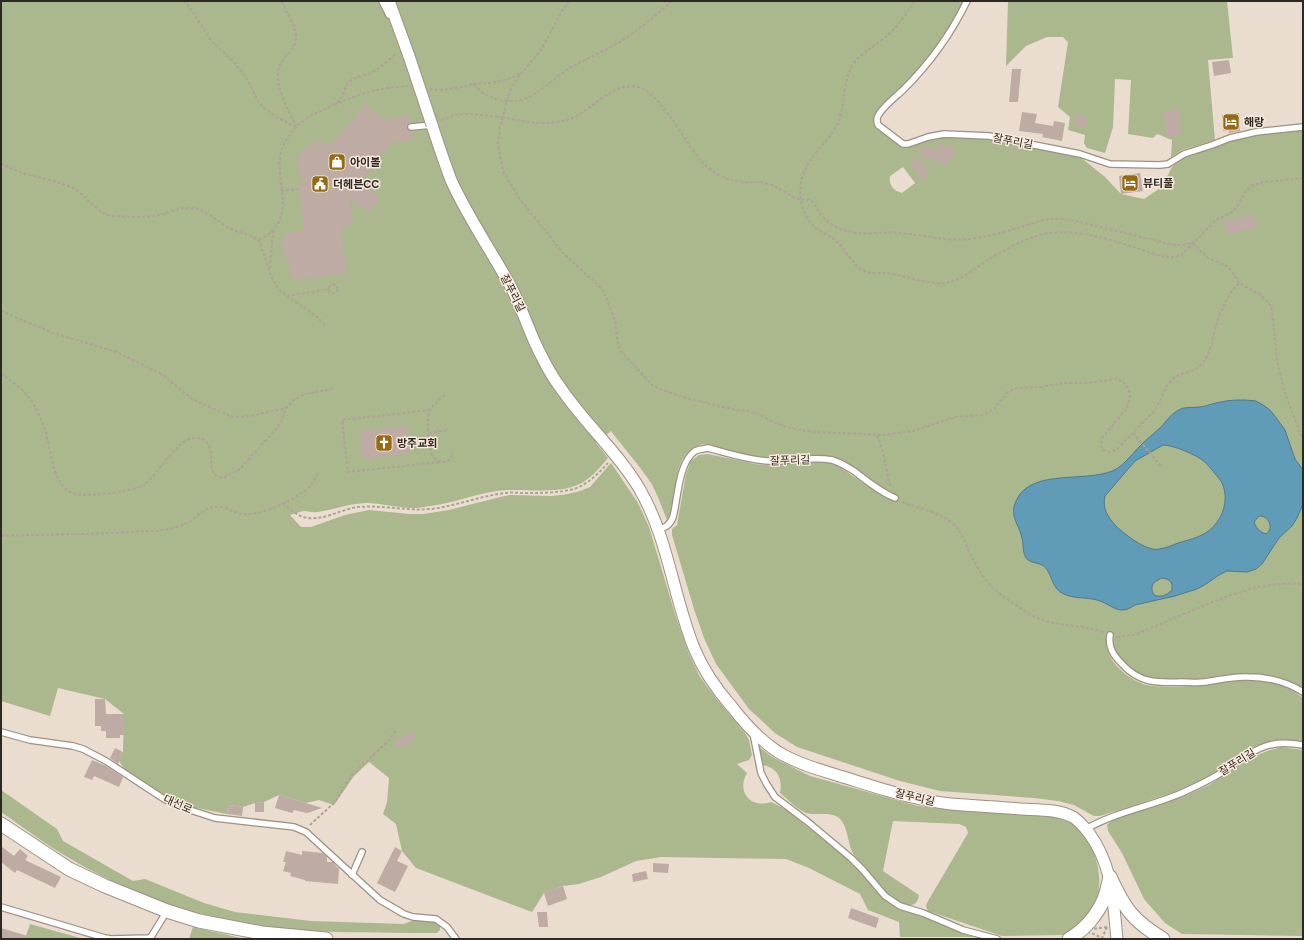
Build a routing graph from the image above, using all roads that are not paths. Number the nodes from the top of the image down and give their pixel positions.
1 (382, 1) edge
2 (389, 1) edge
3 (967, 1) edge
4 (403, 41) junction
5 (436, 123) junction
6 (411, 127) dead end
7 (1303, 127) edge
8 (895, 498) road end
9 (658, 530) junction
10 (1110, 635) road end
11 (1303, 692) edge
12 (752, 731) junction
13 (1, 732) edge
14 (1303, 745) edge
15 (1, 824) edge
16 (1086, 829) junction
17 (362, 852) dead end
18 (352, 875) junction
19 (1110, 877) junction
20 (1, 907) edge
21 (167, 911) junction
22 (326, 939) edge
23 (456, 939) edge
24 (997, 939) edge
25 (1069, 939) edge
26 (1117, 939) edge
27 (1163, 939) edge

1 - 4 lane, 잘푸리길
2 - 4 street, 잘푸리길
3 - 7 lane, 잘푸리길
4 - 5 street, 잘푸리길, bridge
5 - 6 lane
5 - 9 street, 잘푸리길
8 - 9 lane, 잘푸리길
9 - 12 street, 잘푸리길
10 - 11 lane
12 - 16 street, 잘푸리길
12 - 24 lane
13 - 18 lane, 대선로
14 - 16 lane, 잘푸리길
15 - 21 street
16 - 19 street, 잘푸리길
17 - 18 lane
18 - 23 lane, 대선로
19 - 25 street
19 - 26 street, 잘푸리길
19 - 27 street
20 - 21 lane
21 - 22 street

